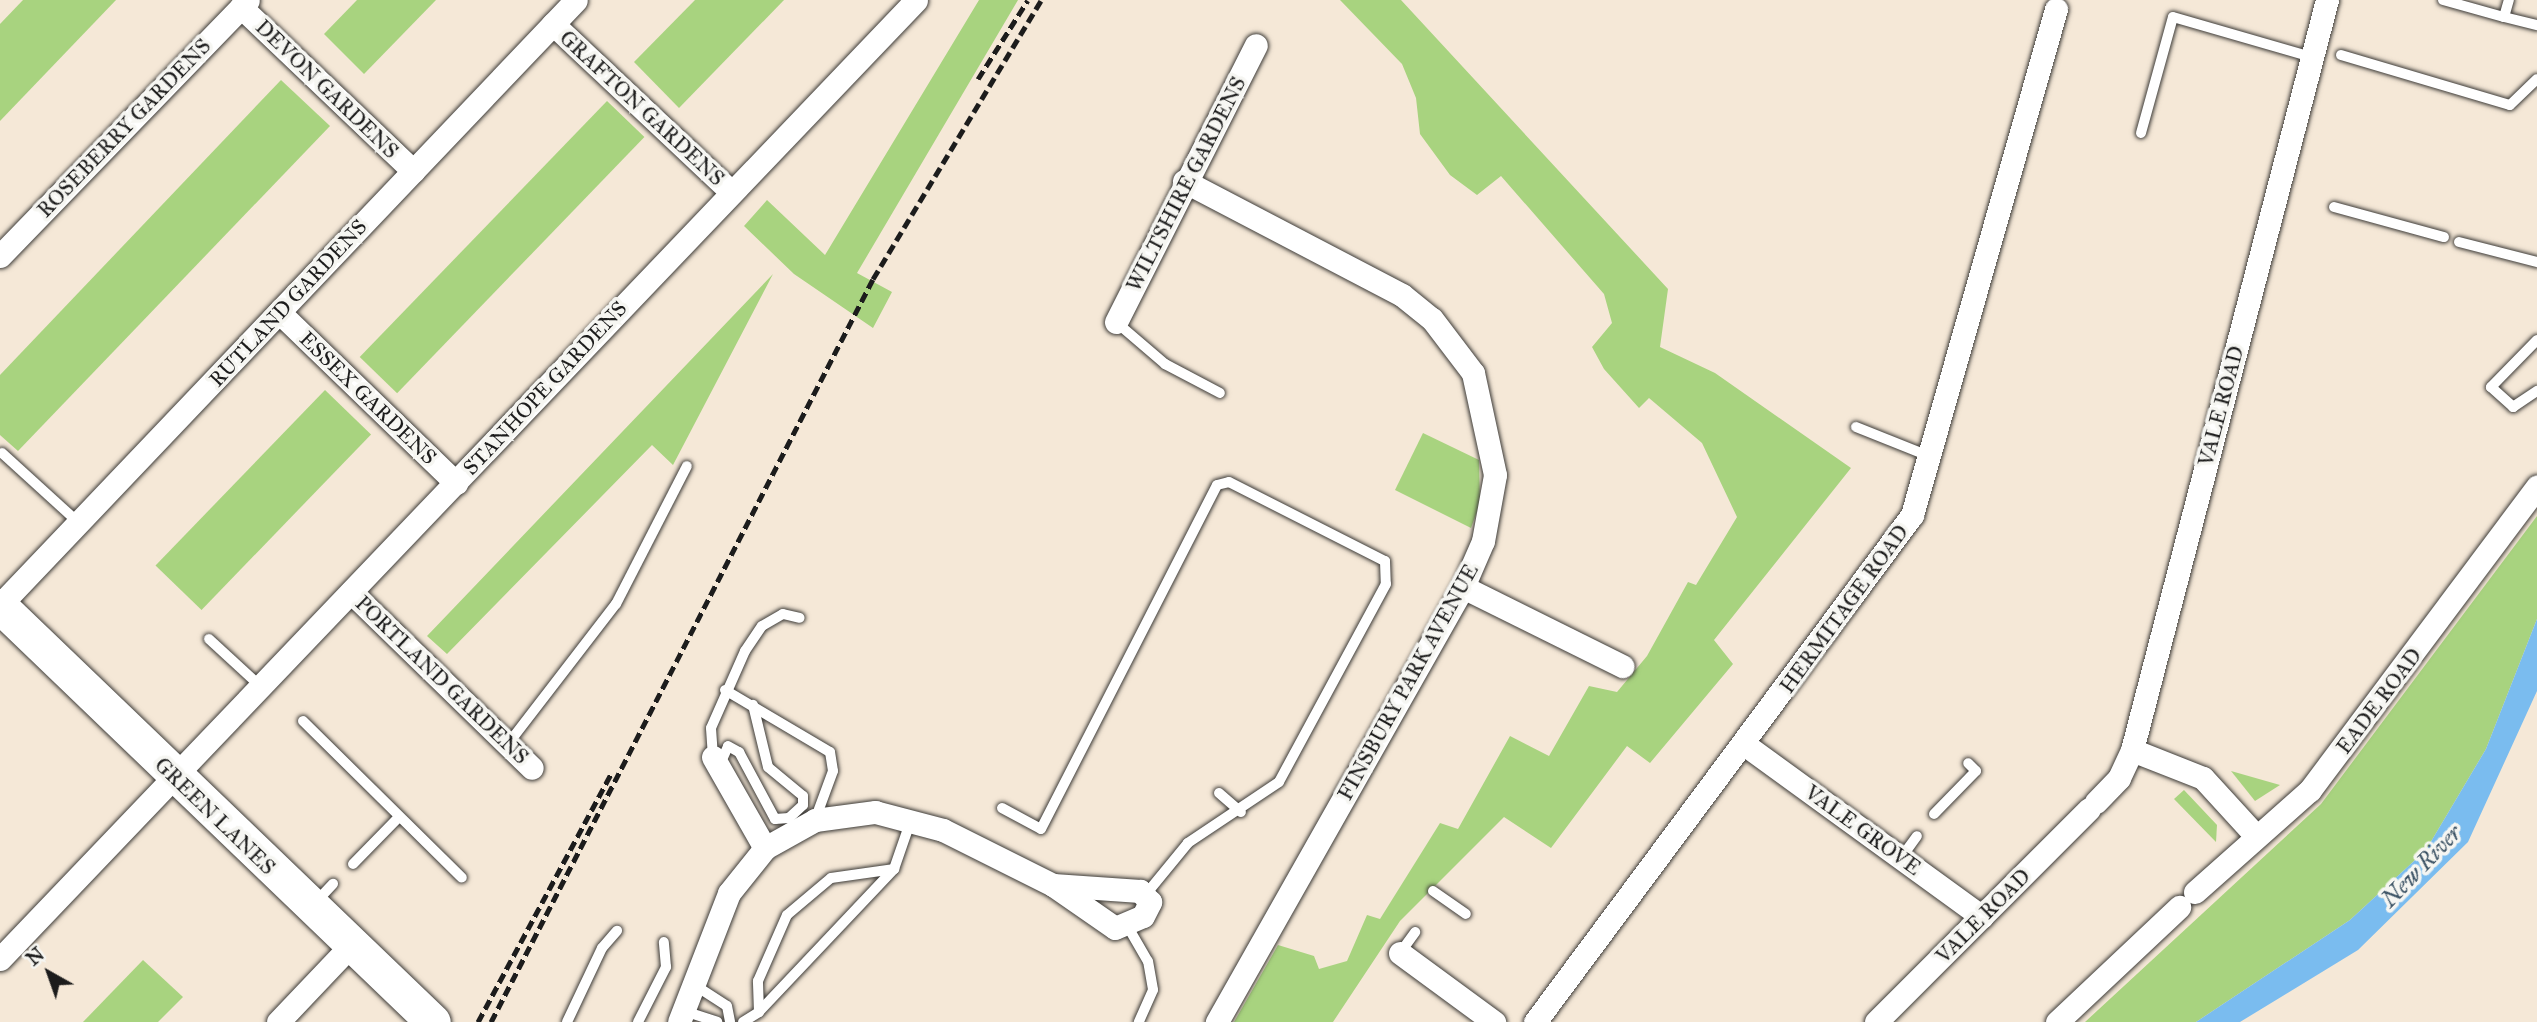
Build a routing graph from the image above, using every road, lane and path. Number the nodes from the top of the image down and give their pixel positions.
1 (576, 0) edge
2 (916, 0) edge
3 (2327, 0) edge
4 (2443, 0) edge
5 (2509, 0) edge
6 (2058, 3) edge
7 (244, 4) edge
8 (2504, 17) junction
9 (553, 24) junction
10 (2537, 25) edge
11 (1256, 45) dead end
12 (2341, 55) dead end
13 (2312, 57) junction
14 (2537, 79) edge
15 (2141, 134) dead end
16 (413, 172) junction
17 (1184, 181) junction
18 (731, 192) junction
19 (2334, 207) dead end
20 (2444, 237) dead end
21 (2459, 242) dead end
22 (0, 256) edge
23 (2537, 262) edge
24 (280, 313) junction
25 (1116, 322) joint
26 (2537, 340) edge
27 (2537, 391) edge
28 (1220, 393) dead end
29 (1856, 427) dead end
30 (2, 453) dead end
31 (1928, 456) junction
32 (687, 466) dead end
33 (456, 483) junction
34 (2537, 487) edge
35 (79, 523) junction
36 (1463, 587) junction
37 (351, 592) junction
38 (0, 606) edge
39 (800, 618) dead end
40 (209, 639) dead end
41 (1622, 666) dead end
42 (259, 685) junction
43 (725, 690) junction
44 (752, 705) junction
45 (303, 721) dead end
46 (508, 744) junction
47 (1744, 744) junction
48 (2132, 750) junction
49 (1968, 763) dead end
50 (717, 764) junction
51 (532, 768) dead end
52 (175, 776) junction
53 (1219, 793) dead end
54 (1002, 808) dead end
55 (1241, 812) junction
56 (1934, 814) dead end
57 (399, 817) junction
58 (815, 820) junction
59 (911, 820) junction
60 (1917, 836) dead end
61 (2256, 836) junction
62 (765, 848) junction
63 (1901, 858) junction
64 (353, 864) dead end
65 (894, 869) junction
66 (462, 878) dead end
67 (1053, 885) junction
68 (1147, 893) junction
69 (1437, 898) dead end
70 (1466, 914) dead end
71 (1982, 917) junction
72 (1128, 927) junction
73 (617, 931) dead end
74 (1415, 933) dead end
75 (664, 942) dead end
76 (351, 946) junction
77 (1400, 953) joint
78 (0, 959) edge
79 (693, 984) junction
80 (759, 1012) junction
81 (682, 1017) edge
82 (278, 1022) edge
83 (433, 1022) edge
84 (567, 1022) edge
85 (638, 1022) edge
86 (717, 1022) edge
87 (730, 1022) edge
88 (743, 1022) edge
89 (1139, 1022) edge
90 (1217, 1022) edge
91 (1494, 1022) edge
92 (1535, 1022) edge
93 (1876, 1022) edge
94 (2057, 1022) edge

1 - 9 street, RUTLAND GARDENS
2 - 18 street, STANHOPE GARDENS
3 - 13 street, VALE ROAD
4 - 8 lane
5 - 8 lane
6 - 31 street, HERMITAGE ROAD
7 - 16 street, DEVON GARDENS
7 - 22 street, ROSEBERRY GARDENS
8 - 10 lane
9 - 16 street, RUTLAND GARDENS
9 - 18 street, GRAFTON GARDENS
11 - 17 street, WILTSHIRE GARDENS
12 - 14 lane
13 - 15 lane
13 - 48 street, VALE ROAD
16 - 24 street, RUTLAND GARDENS
17 - 25 street, WILTSHIRE GARDENS
17 - 36 street, FINSBURY PARK AVENUE
18 - 33 street, STANHOPE GARDENS
19 - 20 lane
21 - 23 lane
24 - 33 street, ESSEX GARDENS
24 - 35 street, RUTLAND GARDENS
25 - 28 lane
26 - 27 lane
29 - 31 lane
30 - 35 lane
31 - 47 street, HERMITAGE ROAD
32 - 46 lane
33 - 37 street, STANHOPE GARDENS
34 - 61 street, EADE ROAD
35 - 38 street, RUTLAND GARDENS
36 - 41 street
36 - 90 street, FINSBURY PARK AVENUE
37 - 42 street, STANHOPE GARDENS
37 - 46 street, PORTLAND GARDENS
38 - 52 main road, GREEN LANES
39 - 43 lane
40 - 42 lane
42 - 52 street, STANHOPE GARDENS
43 - 44 lane
43 - 50 lane
44 - 50 lane
44 - 58 lane
45 - 57 lane
46 - 51 street, PORTLAND GARDENS
47 - 63 street, VALE GROVE
47 - 92 street, HERMITAGE ROAD
48 - 61 street
48 - 71 street, VALE ROAD
49 - 56 lane
50 - 62 street
52 - 76 main road, GREEN LANES
52 - 78 street, STANHOPE GARDENS
53 - 55 lane
54 - 55 lane
55 - 68 lane
57 - 64 lane
57 - 66 lane
58 - 59 street
58 - 62 street
59 - 65 lane
59 - 67 street
60 - 63 lane
61 - 94 street, EADE ROAD
62 - 79 street
63 - 71 street, VALE GROVE
65 - 80 lane
65 - 80 lane
67 - 68 street
67 - 72 street
68 - 72 street
69 - 70 lane
71 - 93 street, VALE ROAD
72 - 89 lane
73 - 84 lane
74 - 77 lane
75 - 85 lane
76 - 82 street
76 - 83 main road, GREEN LANES
77 - 91 street
79 - 81 street
79 - 87 lane
80 - 88 lane
81 - 86 lane

